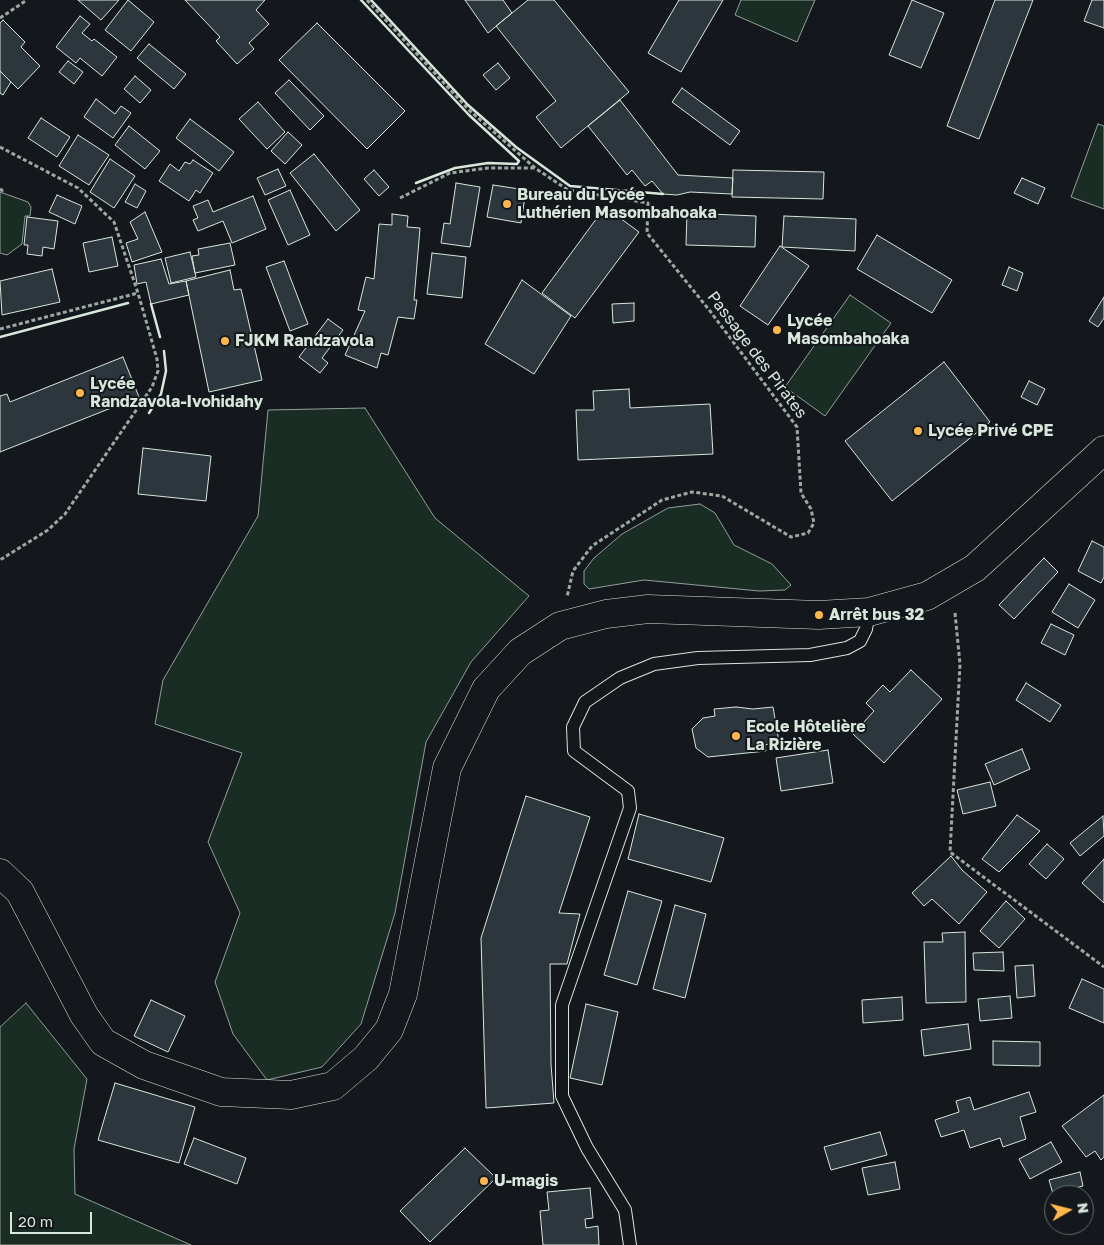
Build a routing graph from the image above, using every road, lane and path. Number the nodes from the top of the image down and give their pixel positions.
1 (27, 0) edge
2 (367, 0) edge
3 (0, 17) edge
4 (0, 147) edge
5 (535, 168) junction
6 (400, 198) dead end
7 (138, 293) junction
8 (0, 329) edge
9 (1104, 450) edge
10 (0, 560) edge
11 (952, 582) junction
12 (869, 612) junction
13 (560, 626) junction
14 (0, 872) edge
15 (1104, 967) edge
16 (630, 1245) edge

1 - 3 path
2 - 5 path
4 - 7 path
5 - 6 path
5 - 13 path, Passage des Pirates
7 - 8 path
7 - 10 path
9 - 11 street
11 - 12 street
11 - 15 path
12 - 13 street
12 - 16 lane
13 - 14 street

